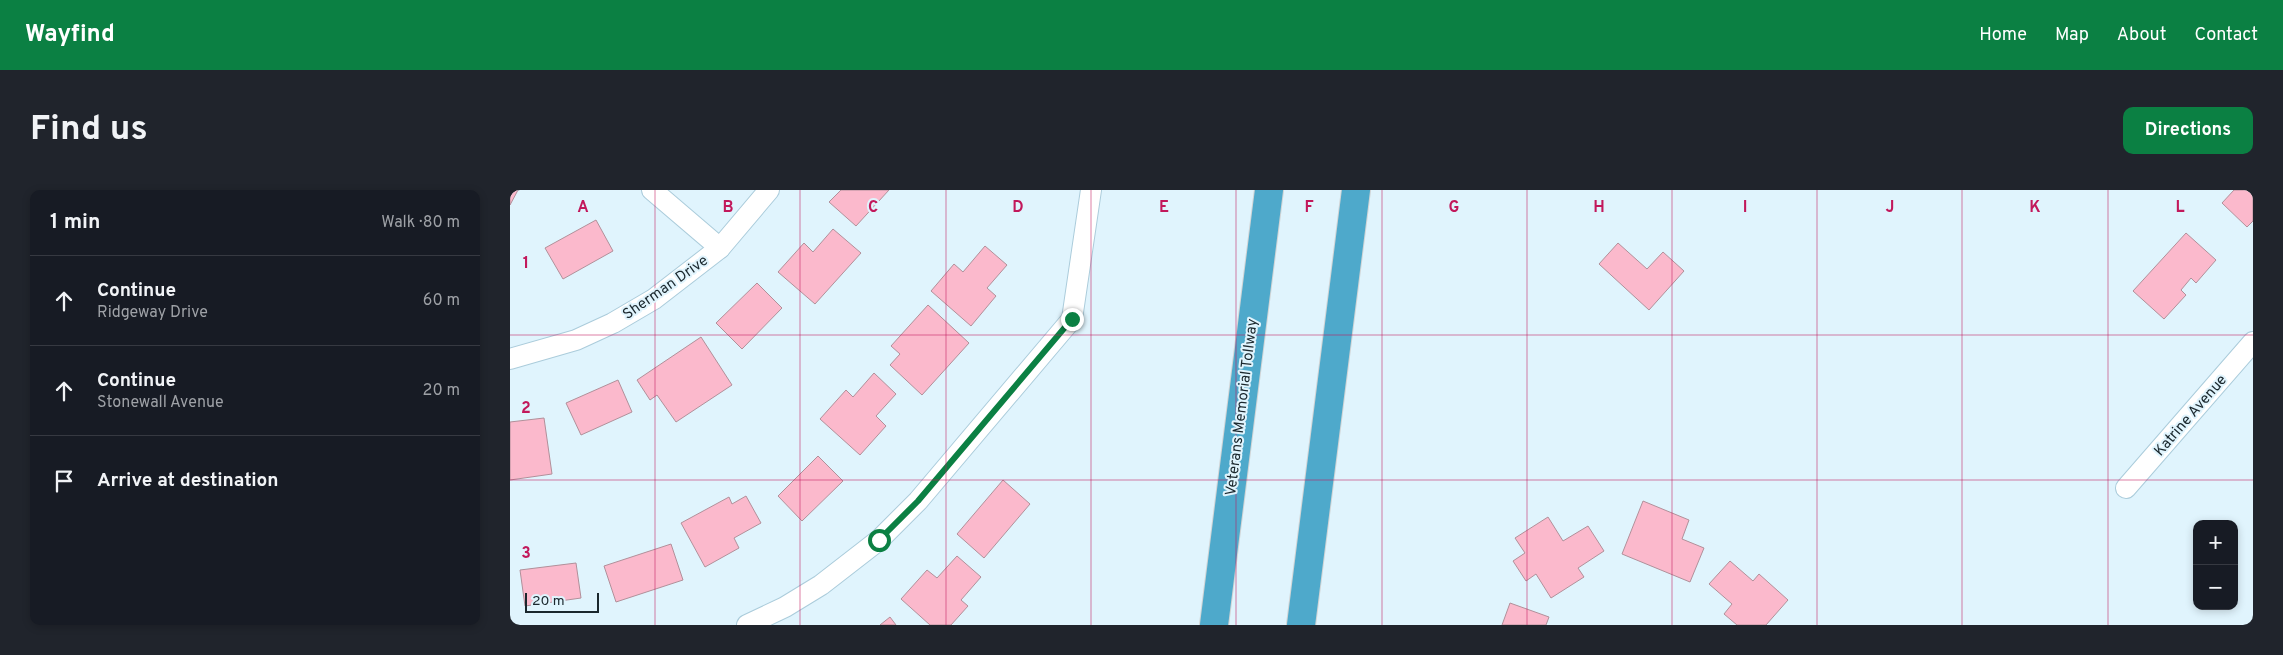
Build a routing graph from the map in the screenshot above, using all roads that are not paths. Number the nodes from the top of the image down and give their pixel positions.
1 (652, 190) edge
2 (769, 190) edge
3 (1091, 190) edge
4 (1269, 190) edge
5 (1356, 190) edge
6 (720, 248) junction
7 (2253, 342) edge
8 (510, 359) edge
9 (2126, 488) dead end
10 (748, 625) edge
11 (1214, 625) edge
12 (1301, 625) edge

1 - 6 street
2 - 6 street, Sherman Drive
3 - 10 street
4 - 11 highway, Veterans Memorial Tollway
5 - 12 highway
6 - 8 street, Sherman Drive
7 - 9 street, Katrine Avenue

